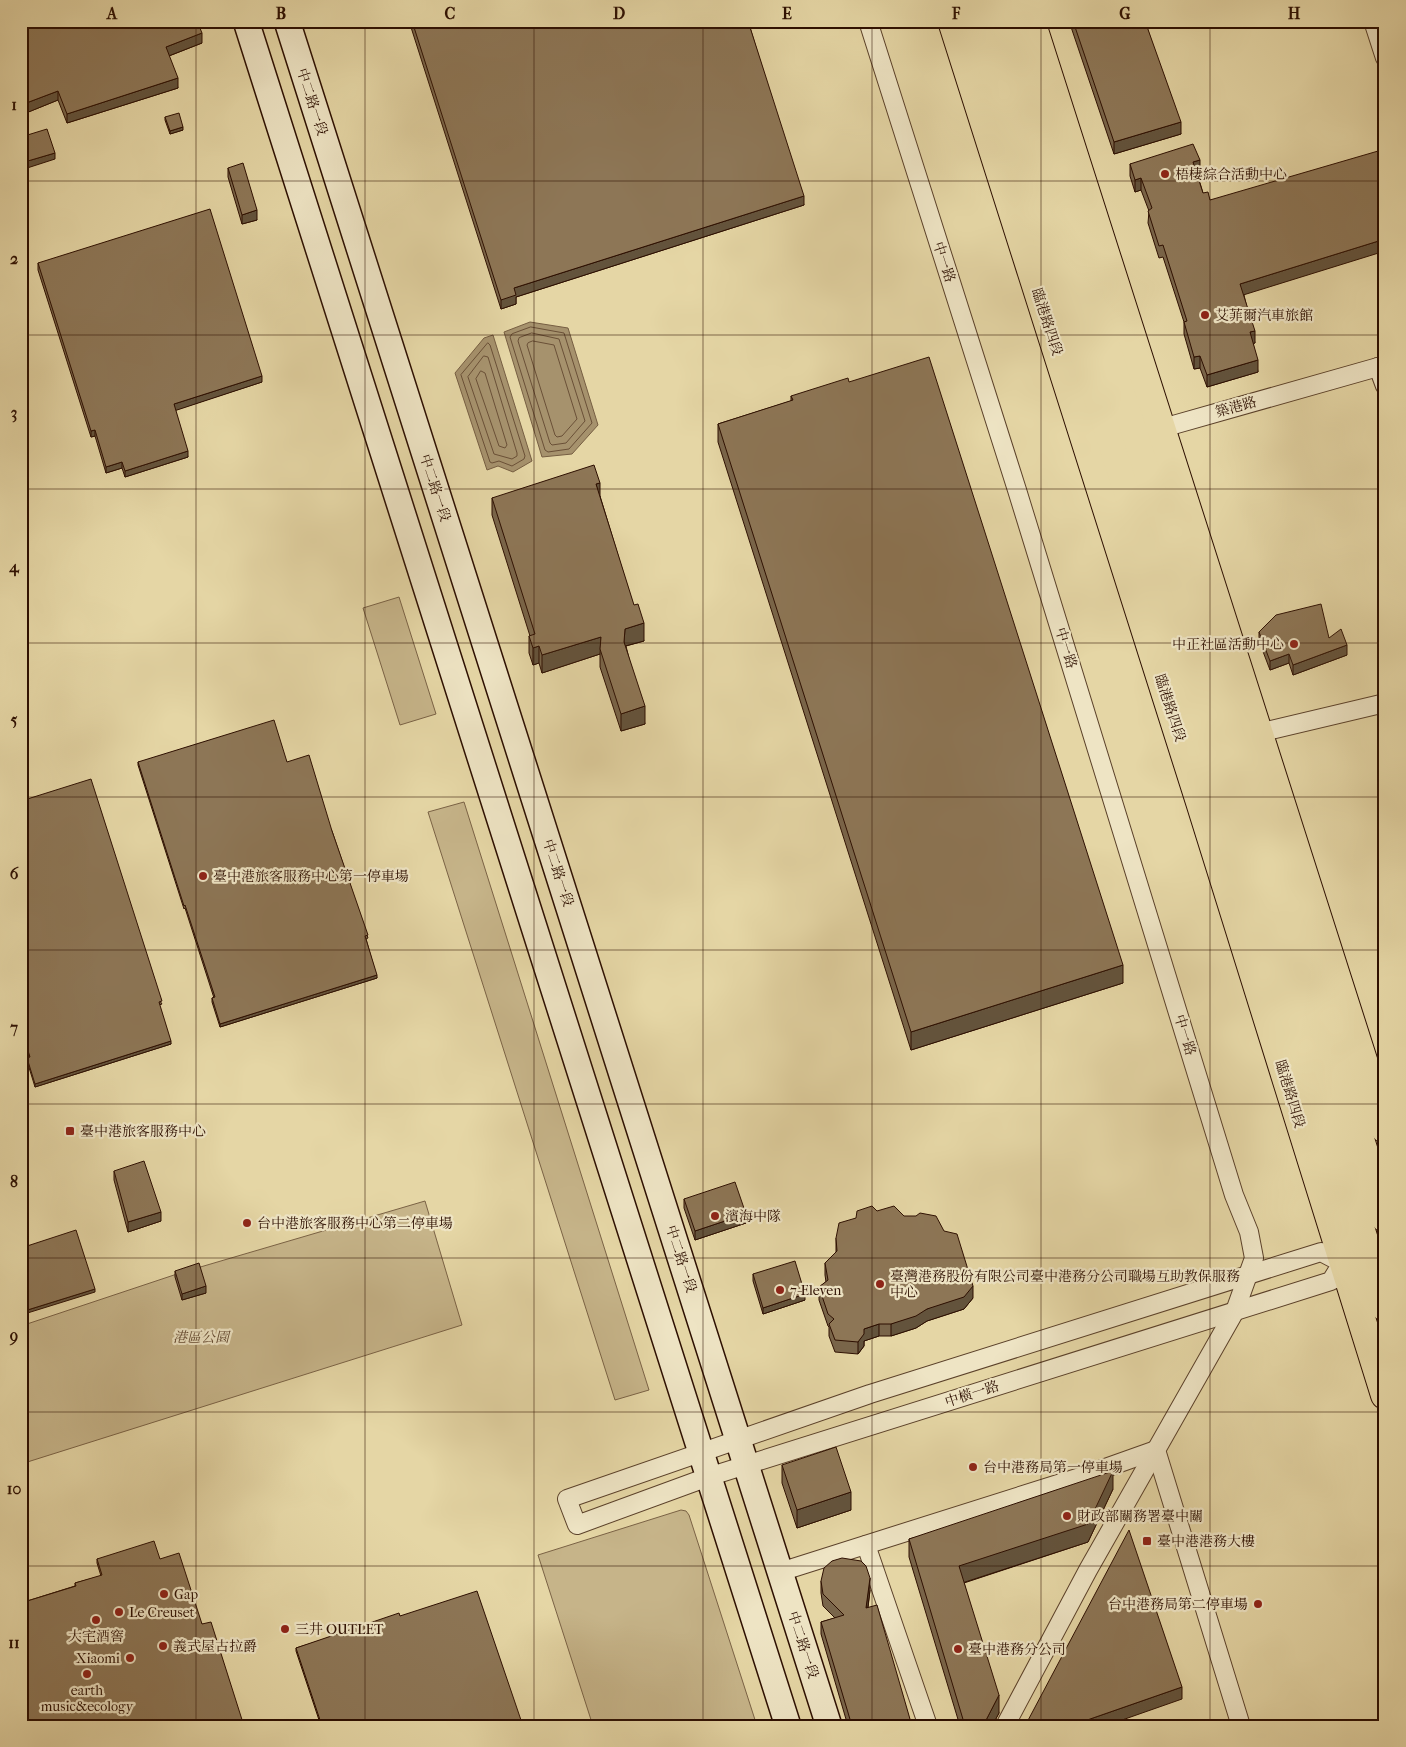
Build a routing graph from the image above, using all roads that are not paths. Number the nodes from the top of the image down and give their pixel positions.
1 (246, 21) edge
2 (286, 21) edge
3 (868, 21) edge
4 (952, 21) edge
5 (978, 21) edge
6 (1005, 21) edge
7 (1031, 21) edge
8 (1373, 21) edge
9 (1385, 58) edge
10 (1381, 366) edge
11 (1385, 386) edge
12 (1124, 439) junction
13 (1385, 703) edge
14 (1258, 733) junction
15 (1385, 1129) edge
16 (1385, 1218) edge
17 (1376, 1252) edge
18 (1342, 1263) junction
19 (1248, 1276) junction
20 (1385, 1307) edge
21 (1235, 1311) junction
22 (1385, 1395) edge
23 (739, 1440) junction
24 (1156, 1450) junction
25 (701, 1452) junction
26 (746, 1465) junction
27 (708, 1477) junction
28 (866, 1545) junction
29 (780, 1572) junction
30 (788, 1726) edge
31 (829, 1726) edge
32 (928, 1726) edge
33 (1005, 1726) edge
34 (1241, 1726) edge

1 - 25 street
2 - 23 street, 中二路一段
3 - 19 street, 中一路
4 - 12 main road, 臨港路四段
5 - 12 main road, 臨港路四段
6 - 12 main road, 臨港路四段
7 - 12 main road, 臨港路四段
8 - 9 street
10 - 11 street
10 - 12 street, 築港路
12 - 14 main road, 臨港路四段
12 - 16 main road, 臨港路四段
12 - 17 main road, 臨港路四段
12 - 18 main road, 臨港路四段
13 - 14 street
14 - 15 main road, 臨港路四段
17 - 18 street
17 - 20 main road, 臨港路四段
18 - 19 street
18 - 21 street, 中橫一路
18 - 22 main road, 臨港路四段
19 - 21 street, 中一路
19 - 23 street
21 - 24 street, 中一路
21 - 26 street, 中橫一路
23 - 25 street
23 - 26 street, 中二路一段
24 - 28 street
24 - 33 street, 中一路
24 - 34 street
25 - 27 street
25 - 27 street, 中橫一路
26 - 27 street, 中橫一路
26 - 29 street, 中二路一段
27 - 30 street
28 - 29 street
28 - 32 street
29 - 31 street, 中二路一段

